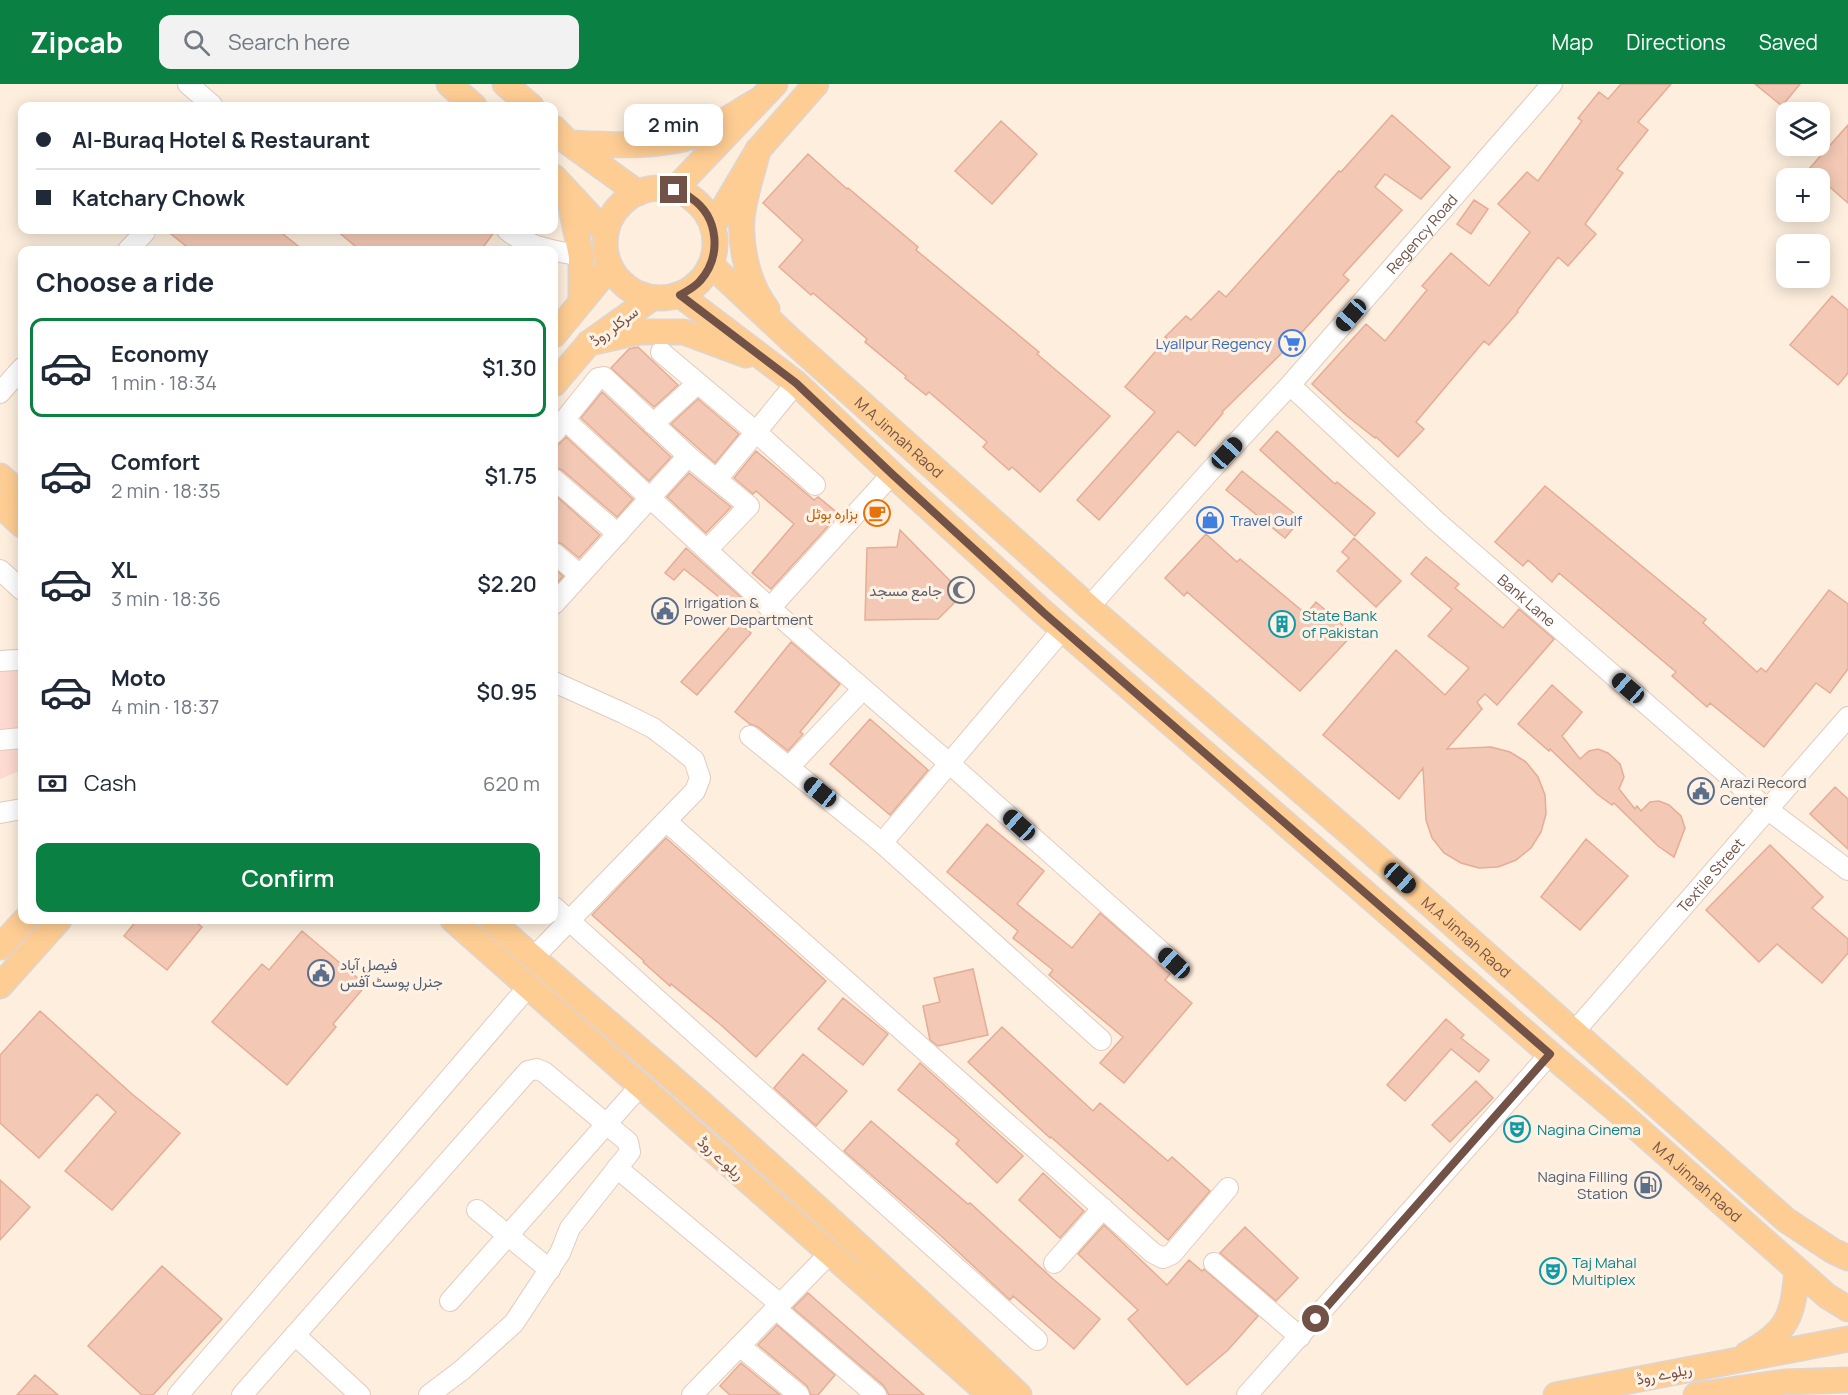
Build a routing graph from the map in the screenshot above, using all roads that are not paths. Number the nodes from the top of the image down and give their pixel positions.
1 (188, 84) edge
2 (449, 84) edge
3 (505, 84) edge
4 (1552, 84) edge
5 (803, 89) edge
6 (767, 92) edge
7 (209, 102) edge
8 (469, 102) edge
9 (526, 102) edge
10 (561, 136) edge
11 (758, 150) junction
12 (561, 185) edge
13 (674, 190) junction
14 (638, 193) junction
15 (713, 226) junction
16 (606, 233) junction
17 (143, 234) edge
18 (512, 234) edge
19 (132, 246) edge
20 (539, 246) edge
21 (558, 251) edge
22 (581, 256) junction
23 (711, 266) junction
24 (610, 267) junction
25 (680, 295) junction
26 (652, 298) junction
27 (581, 302) junction
28 (558, 329) edge
29 (792, 341) junction
30 (589, 343) junction
31 (661, 352) dead end
32 (773, 365) junction
33 (18, 373) edge
34 (558, 379) edge
35 (698, 383) junction
36 (796, 383) junction
37 (1290, 386) junction
38 (0, 393) edge
39 (653, 424) junction
40 (559, 426) edge
41 (756, 432) junction
42 (688, 456) junction
43 (892, 474) junction
44 (0, 476) edge
45 (717, 479) junction
46 (558, 482) edge
47 (815, 485) dead end
48 (18, 492) edge
49 (651, 498) junction
50 (0, 505) edge
51 (18, 521) edge
52 (618, 534) junction
53 (707, 550) junction
54 (558, 556) edge
55 (0, 570) edge
56 (580, 576) junction
57 (18, 586) edge
58 (558, 600) edge
59 (1089, 607) junction
60 (770, 608) junction
61 (1063, 629) junction
62 (558, 684) edge
63 (863, 689) junction
64 (1848, 717) edge
65 (750, 736) dead end
66 (18, 738) edge
67 (0, 740) edge
68 (950, 764) junction
69 (789, 767) junction
70 (1767, 809) junction
71 (18, 810) edge
72 (0, 813) edge
73 (666, 821) junction
74 (882, 843) junction
75 (1848, 870) edge
76 (558, 910) edge
77 (570, 921) junction
78 (21, 924) edge
79 (55, 924) edge
80 (457, 924) edge
81 (495, 924) edge
82 (0, 947) edge
83 (533, 958) junction
84 (1174, 963) dead end
85 (0, 986) edge
86 (528, 987) junction
87 (1574, 1032) junction
88 (1101, 1040) dead end
89 (1550, 1054) junction
90 (640, 1086) junction
91 (606, 1124) junction
92 (617, 1168) junction
93 (1228, 1188) dead end
94 (1103, 1208) junction
95 (477, 1210) dead end
96 (1786, 1220) junction
97 (508, 1236) junction
98 (1848, 1240) edge
99 (829, 1254) junction
100 (1848, 1258) edge
101 (1054, 1263) dead end
102 (1214, 1263) dead end
103 (550, 1270) junction
104 (1797, 1270) junction
105 (450, 1301) dead end
106 (778, 1306) junction
107 (1848, 1309) edge
108 (295, 1335) junction
109 (1300, 1337) junction
110 (1848, 1339) edge
111 (1037, 1340) dead end
112 (740, 1346) junction
113 (1737, 1360) junction
114 (1848, 1380) edge
115 (1758, 1391) edge
116 (703, 1392) edge
117 (178, 1395) edge
118 (242, 1395) edge
119 (360, 1395) edge
120 (429, 1395) edge
121 (799, 1395) edge
122 (876, 1395) edge
123 (990, 1395) edge
124 (1019, 1395) edge
125 (1247, 1395) edge
126 (1556, 1395) edge
127 (1696, 1395) edge

1 - 7 street
2 - 8 main road
3 - 9 main road
4 - 37 street, Regency Road
5 - 11 main road
6 - 10 main road
6 - 13 main road
10 - 14 main road
11 - 15 main road
11 - 29 main road
12 - 16 main road
12 - 22 main road
13 - 14 main road
13 - 15 main road
14 - 16 main road
15 - 23 main road
16 - 24 main road
17 - 19 street
18 - 20 street
21 - 22 street
22 - 27 main road
23 - 25 main road
23 - 29 main road, M A Jinnah Raod
24 - 26 main road
24 - 27 main road
25 - 26 main road
25 - 32 main road, M A Jinnah Raod
26 - 30 main road, سرکلر روڈ
27 - 28 main road
29 - 32 main road
29 - 59 main road, M A Jinnah Raod
30 - 32 main road
30 - 34 main road, سرکلر روڈ
31 - 35 street
32 - 36 main road, M A Jinnah Raod
33 - 38 street
35 - 39 street
35 - 41 street
36 - 41 street
36 - 43 main road, M A Jinnah Raod
37 - 59 street, Regency Road
37 - 70 street, Bank Lane
39 - 40 street
39 - 42 street
40 - 49 street
41 - 45 street
41 - 47 street
42 - 45 street
42 - 49 street
43 - 60 street
43 - 61 main road, M A Jinnah Raod
44 - 48 main road
45 - 53 street
46 - 52 street
49 - 52 street
49 - 53 street
50 - 51 main road
52 - 56 street
53 - 60 street
54 - 56 street
55 - 57 street
56 - 58 street
59 - 87 main road, M.A Jinnah Raod
60 - 63 street
61 - 68 street
61 - 89 main road, M A Jinnah Raod
62 - 73 street
63 - 68 street
63 - 69 street
64 - 70 street, Textile Street
65 - 69 street
66 - 67 street
68 - 74 street
68 - 84 street
69 - 74 street
70 - 75 street, Bank Lane
70 - 87 street, Textile Street
71 - 72 street
73 - 77 street
73 - 94 street
74 - 88 street
76 - 77 street
77 - 83 street
77 - 111 street
78 - 82 main road
79 - 85 main road
80 - 86 main road, ریلوے روڈ
81 - 83 main road, ریلوے روڈ
83 - 124 main road, ریلوے روڈ
86 - 90 main road, ریلوے روڈ
86 - 117 street
87 - 96 main road, M.A Jinnah Raod
89 - 104 main road, M A Jinnah Raod
89 - 109 street
90 - 91 street
90 - 99 main road, ریلوے روڈ
91 - 92 street
91 - 97 street
91 - 108 street
92 - 103 street
92 - 106 street
93 - 94 street
94 - 101 street
95 - 97 street
96 - 98 main road
96 - 100 main road, M.A Jinnah Raod
97 - 103 street
97 - 105 street
99 - 106 street
99 - 123 main road, ریلوے روڈ
102 - 109 street
103 - 120 street
104 - 107 main road, M A Jinnah Raod
104 - 113 main road
106 - 112 street
106 - 122 street
108 - 118 street
108 - 119 street
109 - 125 street
110 - 113 main road, ریلوے روڈ
112 - 116 street
112 - 121 street
113 - 126 main road, ریلوے روڈ
114 - 115 main road, ریلوے روڈ
115 - 127 main road, ریلوے روڈ

